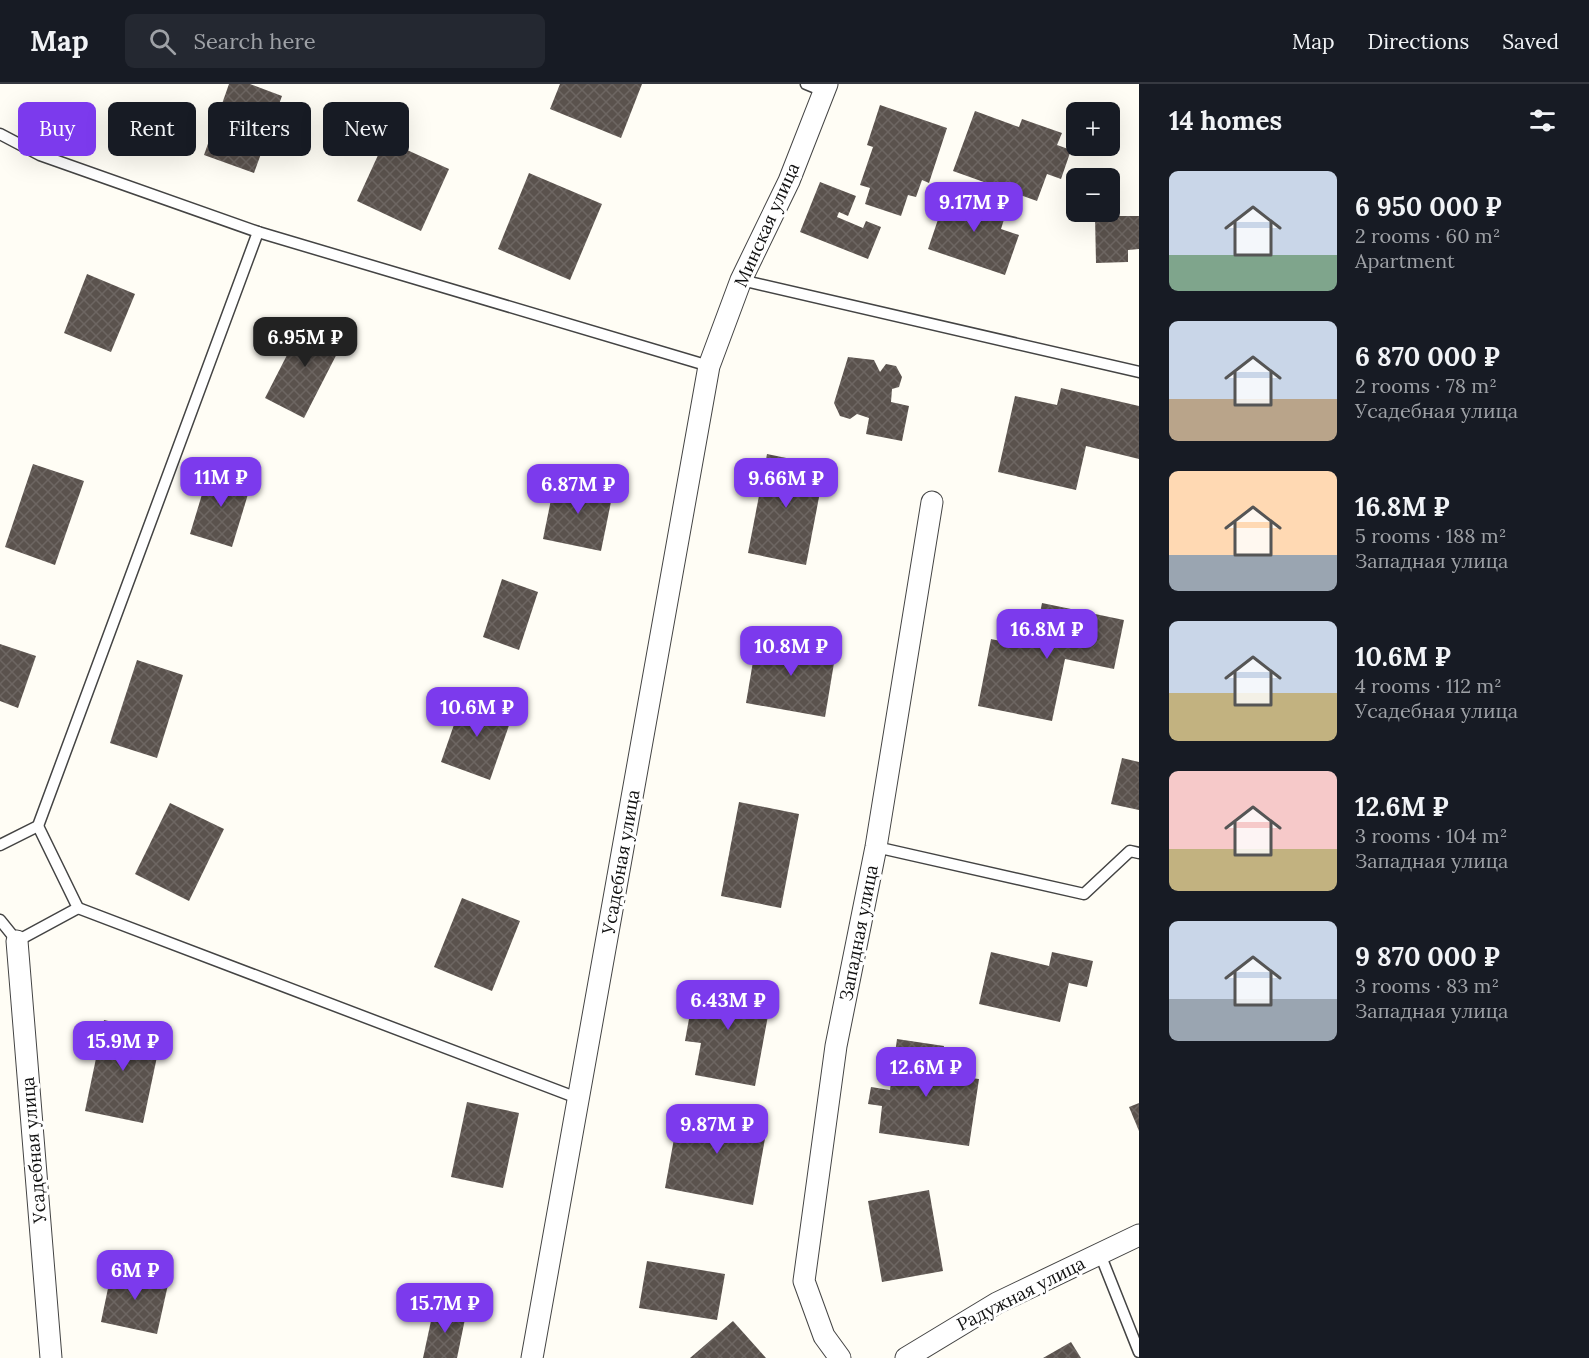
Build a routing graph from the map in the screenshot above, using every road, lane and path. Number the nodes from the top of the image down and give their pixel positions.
1 (819, 86) edge
2 (0, 134) edge
3 (258, 232) junction
4 (741, 280) junction
5 (709, 366) junction
6 (1139, 372) edge
7 (932, 502) dead end
8 (38, 826) junction
9 (0, 845) edge
10 (876, 848) junction
11 (1139, 853) edge
12 (78, 908) junction
13 (0, 920) edge
14 (17, 941) junction
15 (580, 1099) junction
16 (1139, 1235) edge
17 (1100, 1254) junction
18 (1139, 1352) edge
19 (51, 1358) edge
20 (532, 1358) edge
21 (840, 1358) edge
22 (906, 1358) edge

1 - 4 street, Минская улица
2 - 3 lane
3 - 5 lane
3 - 8 lane
4 - 5 street, Минская улица
4 - 6 lane
5 - 15 street, Усадебная улица
7 - 10 street, Западная улица
8 - 9 lane
8 - 12 lane
10 - 11 lane
10 - 21 street, Западная улица
12 - 14 lane
12 - 15 lane
13 - 14 lane
14 - 19 street, Усадебная улица
15 - 20 street, Усадебная улица
16 - 17 street, Радужная улица
17 - 18 lane
17 - 22 street, Радужная улица

